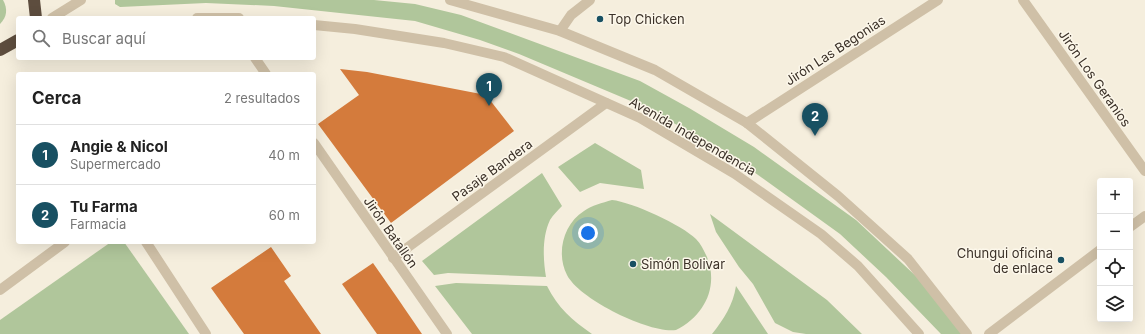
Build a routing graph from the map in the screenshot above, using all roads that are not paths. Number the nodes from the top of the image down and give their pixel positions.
1 (34, 0) edge
2 (81, 0) edge
3 (450, 0) edge
4 (590, 0) edge
5 (938, 0) edge
6 (1023, 0) edge
7 (36, 16) edge
8 (55, 16) edge
9 (316, 25) edge
10 (560, 31) junction
11 (16, 41) edge
12 (0, 50) edge
13 (256, 60) edge
14 (265, 72) edge
15 (606, 103) junction
16 (747, 123) junction
17 (316, 147) edge
18 (1145, 171) edge
19 (1145, 216) edge
20 (1133, 225) edge
21 (62, 244) edge
22 (147, 244) edge
23 (1097, 252) edge
24 (393, 258) junction
25 (0, 290) edge
26 (206, 334) edge
27 (447, 334) edge
28 (919, 334) edge
29 (967, 334) edge
30 (989, 334) edge

1 - 7 highway
2 - 8 street
3 - 10 street
4 - 10 street
5 - 16 street, Jirón Las Begonias
6 - 18 street, Jirón Los Geranios
9 - 15 street, Avenida Independencia
10 - 16 street
11 - 12 highway
13 - 14 street
15 - 24 street, Pasaje Bandera
15 - 28 street, Avenida Independencia
16 - 29 street
17 - 24 street, Jirón Batallón
19 - 20 street
21 - 25 street
22 - 26 street
23 - 30 street
24 - 27 street, Jirón Batallón

